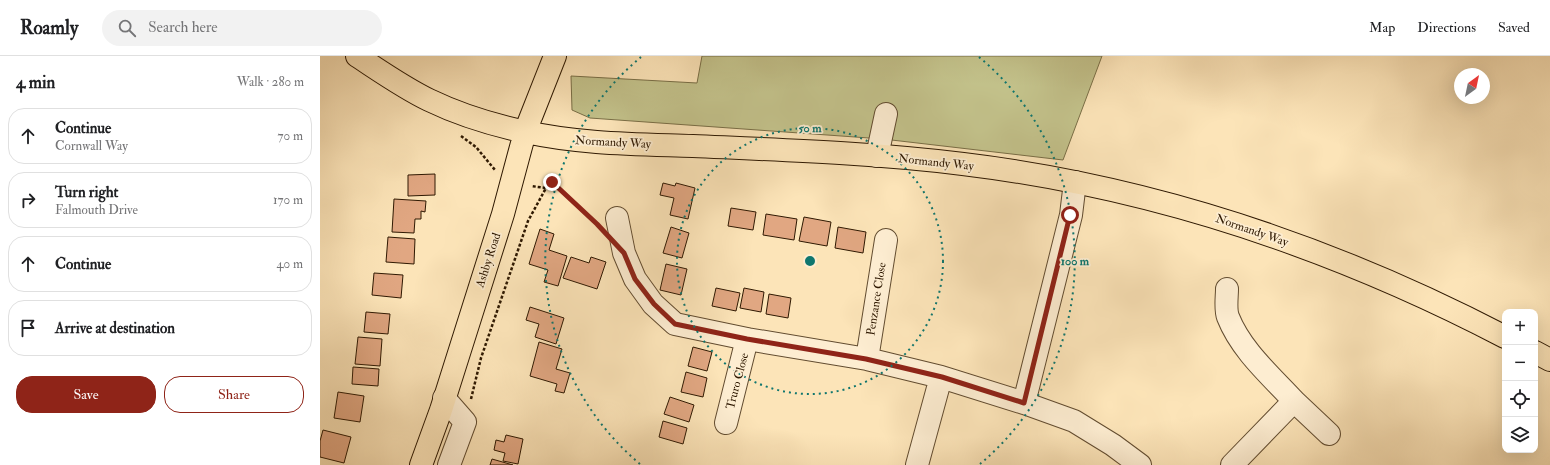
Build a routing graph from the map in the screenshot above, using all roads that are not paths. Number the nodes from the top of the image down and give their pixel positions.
1 (357, 56) edge
2 (555, 56) edge
3 (886, 114) dead end
4 (525, 132) junction
5 (877, 156) junction
6 (1075, 182) junction
7 (610, 224) road end
8 (886, 240) dead end
9 (1227, 289) dead end
10 (1502, 335) edge
11 (747, 339) junction
12 (1538, 354) edge
13 (866, 359) junction
14 (1550, 360) edge
15 (942, 377) junction
16 (444, 398) junction
17 (1294, 401) junction
18 (1024, 403) junction
19 (726, 423) dead end
20 (1329, 434) dead end
21 (421, 465) edge
22 (449, 465) edge
23 (917, 465) edge
24 (1140, 465) edge
25 (1232, 465) edge

1 - 4 main road, Normandy Way
2 - 4 main road, Ashby Road
3 - 5 street
4 - 5 main road, Normandy Way
4 - 16 main road, Ashby Road
5 - 6 main road, Normandy Way
6 - 10 main road, Normandy Way
6 - 18 street
7 - 11 street
8 - 13 street, Penzance Close
9 - 17 street
11 - 13 street
11 - 19 street, Truro Close
12 - 14 main road
13 - 15 street
15 - 18 street
15 - 23 street
16 - 21 main road, Ashby Road
16 - 22 street
17 - 20 street
17 - 25 street
18 - 24 street

